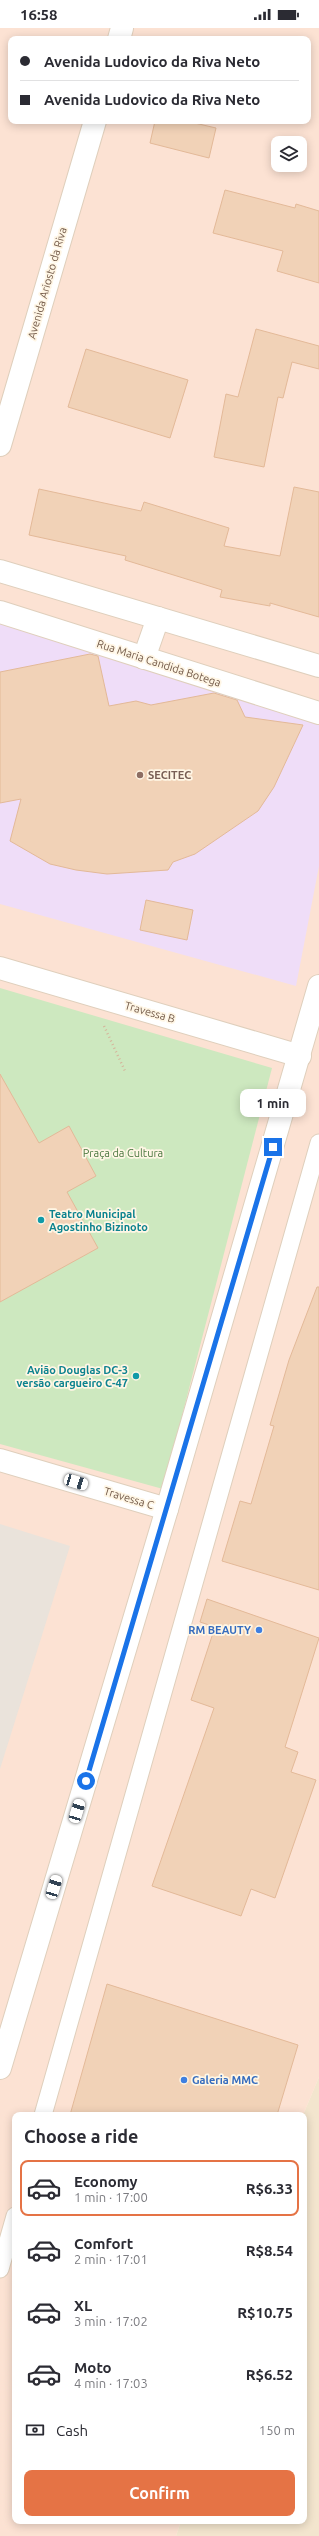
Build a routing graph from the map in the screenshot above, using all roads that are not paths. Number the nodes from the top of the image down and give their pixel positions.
1 (94, 124) edge
2 (0, 445) edge
3 (0, 571) edge
4 (0, 612) edge
5 (158, 618) junction
6 (144, 658) junction
7 (319, 666) edge
8 (319, 713) edge
9 (0, 968) edge
10 (319, 986) edge
11 (300, 1056) junction
12 (319, 1143) edge
13 (0, 1460) edge
14 (167, 1510) junction
15 (0, 2068) edge
16 (45, 2112) edge
17 (12, 2226) edge
18 (0, 2268) edge

1 - 2 street, Avenida Ariosto da Riva
3 - 5 street
4 - 6 street, Rua Maria Candida Botega
5 - 6 street
5 - 7 street
6 - 8 street, Rua Maria Candida Botega
9 - 11 street, Travessa B
10 - 11 street
11 - 14 street
12 - 16 street
13 - 14 street, Travessa C
14 - 15 street
17 - 18 street

